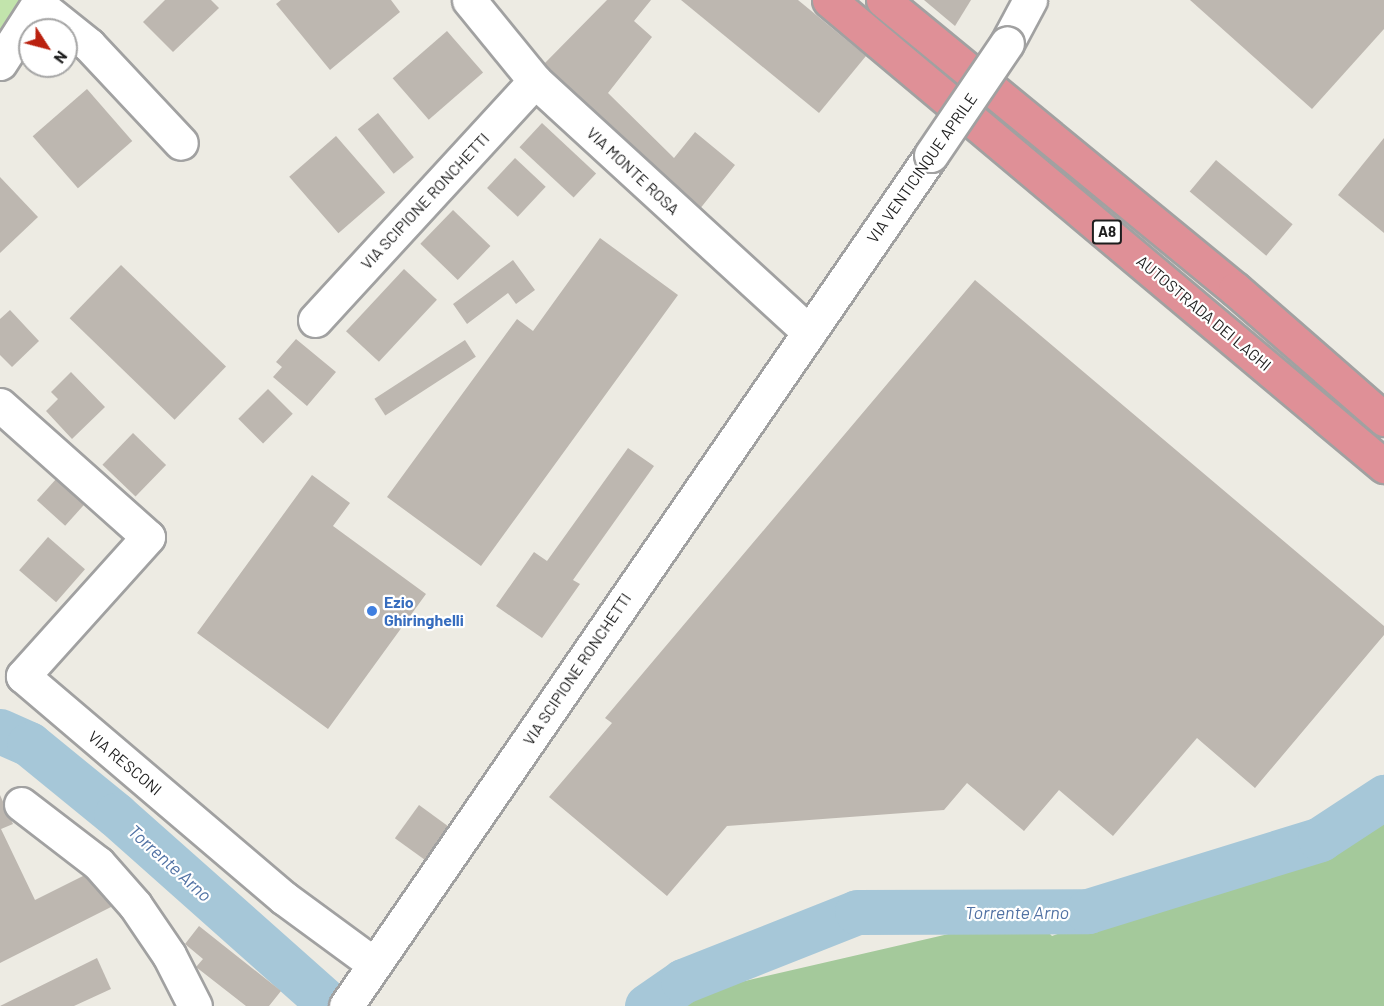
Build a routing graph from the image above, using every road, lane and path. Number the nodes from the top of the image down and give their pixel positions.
1 (469, 0) edge
2 (829, 0) edge
3 (883, 0) edge
4 (1030, 0) edge
5 (39, 2) edge
6 (0, 63) edge
7 (535, 81) junction
8 (181, 144) dead end
9 (1235, 289) junction
10 (315, 320) dead end
11 (809, 332) junction
12 (1384, 401) edge
13 (0, 405) edge
14 (1384, 419) edge
15 (1384, 466) edge
16 (21, 804) dead end
17 (361, 984) edge
18 (195, 1006) edge

1 - 7 street, VIA MONTE ROSA
2 - 15 highway, AUTOSTRADA DEI LAGHI / A8
3 - 9 highway, A8
4 - 11 street, VIA VENTICINQUE APRILE, bridge
5 - 6 street
5 - 8 street
7 - 10 street, VIA SCIPIONE RONCHETTI
7 - 11 street, VIA MONTE ROSA
9 - 12 highway
9 - 14 highway, A8
11 - 17 street, VIA SCIPIONE RONCHETTI
13 - 17 street, VIA RESCONI
16 - 18 street

